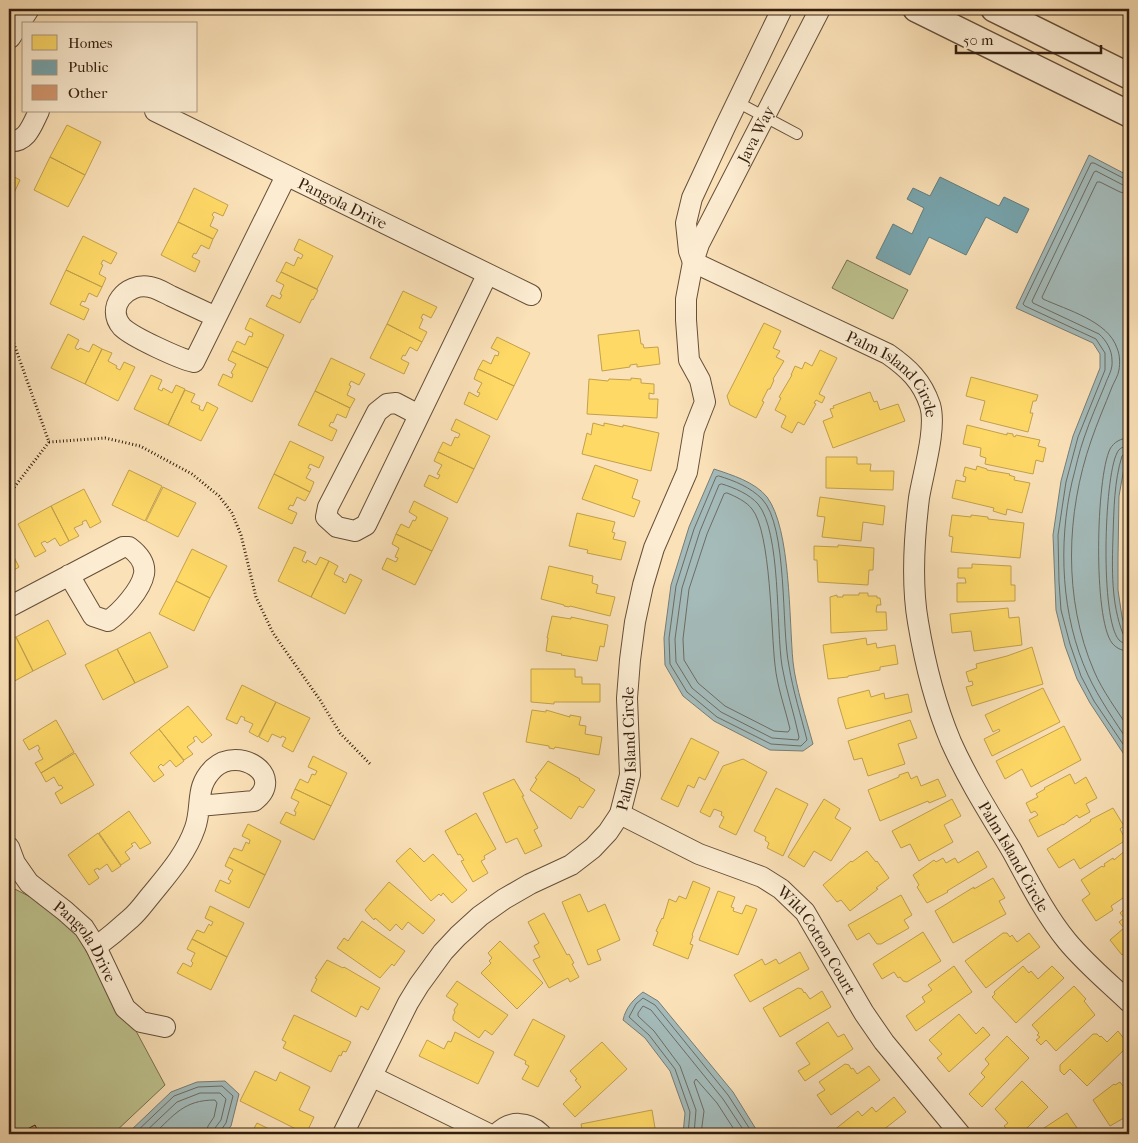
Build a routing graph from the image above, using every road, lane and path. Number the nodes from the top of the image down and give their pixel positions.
1 (30, 9) edge
2 (782, 9) edge
3 (820, 9) edge
4 (916, 9) edge
5 (994, 9) edge
6 (23, 22) edge
7 (22, 24) edge
8 (14, 40) edge
9 (1129, 76) edge
10 (737, 102) junction
11 (39, 112) edge
12 (157, 112) edge
13 (1129, 114) edge
14 (766, 116) junction
15 (797, 134) dead end
16 (9, 141) edge
17 (286, 176) junction
18 (693, 262) junction
19 (488, 275) junction
20 (530, 296) dead end
21 (216, 318) junction
22 (9, 330) edge
23 (419, 415) junction
24 (49, 442) junction
25 (9, 494) edge
26 (69, 576) dead end
27 (9, 608) edge
28 (370, 764) dead end
29 (199, 806) dead end
30 (620, 814) junction
31 (9, 847) edge
32 (96, 947) junction
33 (1129, 1002) edge
34 (165, 1027) dead end
35 (373, 1076) junction
36 (344, 1134) edge
37 (489, 1134) edge
38 (497, 1134) edge
39 (541, 1134) edge
40 (960, 1134) edge

1 - 6 street
2 - 10 street, Palm Island Circle
3 - 14 street, Java Way
4 - 13 street
5 - 9 street
7 - 8 street
10 - 14 lane
10 - 18 street, Palm Island Circle
11 - 16 street
12 - 17 street, Pangola Drive
14 - 15 lane
14 - 18 street, Java Way
17 - 19 street, Pangola Drive
17 - 21 street
18 - 30 street, Palm Island Circle
18 - 33 street, Palm Island Circle
19 - 20 street, Pangola Drive
19 - 23 street
21 - 21 street
22 - 24 path
23 - 23 street
24 - 25 path
24 - 28 path
26 - 27 street
29 - 32 street
30 - 35 street, Palm Island Circle
30 - 40 street, Wild Cotton Court
31 - 32 street, Pangola Drive
32 - 34 street, Pangola Drive
35 - 36 street, Palm Island Circle
35 - 37 street
38 - 39 street

